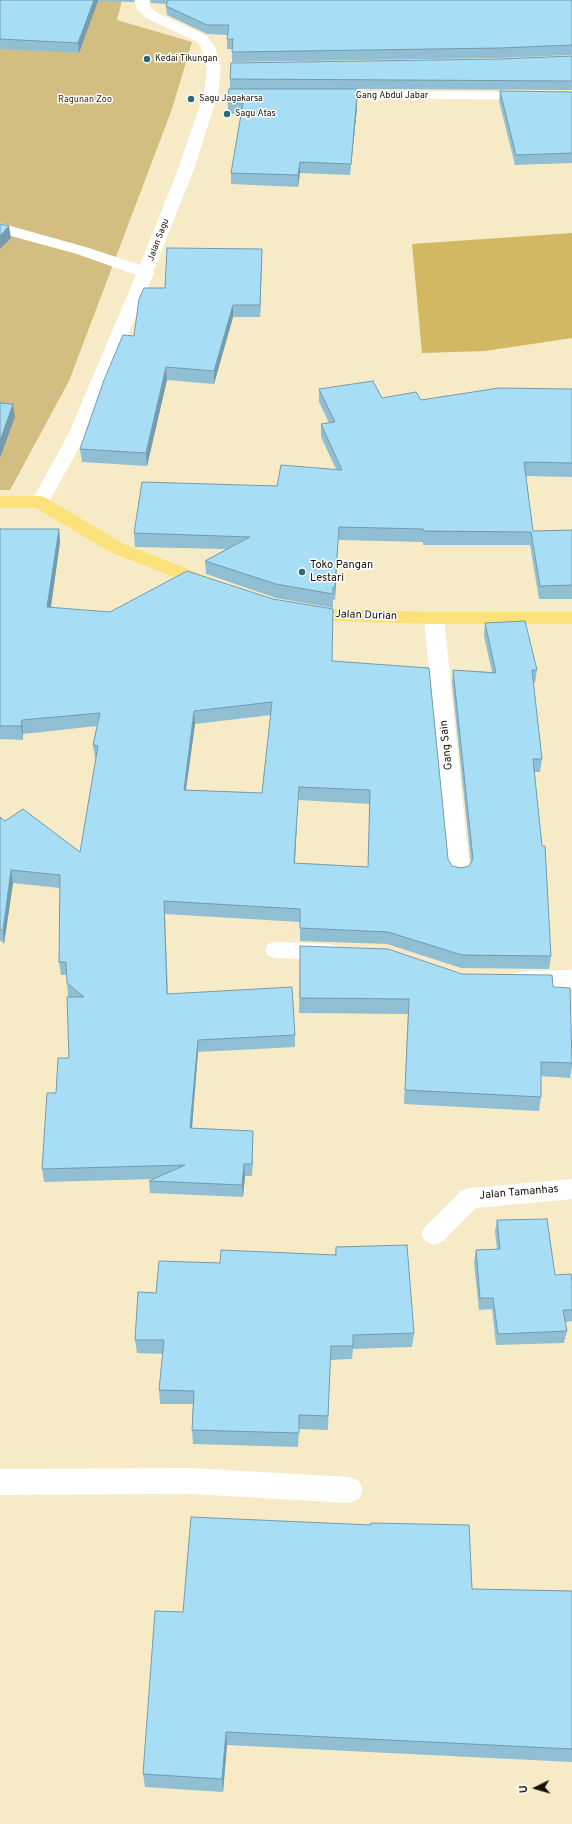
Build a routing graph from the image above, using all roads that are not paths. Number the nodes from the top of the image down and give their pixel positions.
1 (142, 0) edge
2 (211, 94) junction
3 (227, 94) edge
4 (314, 95) edge
5 (572, 96) edge
6 (0, 228) edge
7 (146, 274) junction
8 (0, 502) edge
9 (40, 502) junction
10 (229, 591) edge
11 (287, 608) edge
12 (434, 618) junction
13 (572, 618) edge
14 (459, 872) edge
15 (276, 950) dead end
16 (347, 953) edge
17 (500, 979) edge
18 (572, 979) edge
19 (572, 1189) edge
20 (434, 1234) dead end
21 (0, 1482) edge
22 (349, 1490) dead end

1 - 2 street, Jalan Sagu
2 - 3 street
2 - 7 street, Jalan Sagu
4 - 5 street, Gang Abdul Jabar
6 - 7 street
7 - 9 street, Jalan Sagu
8 - 9 main road
9 - 10 main road
11 - 12 main road, Jalan Durian
12 - 13 main road, Jalan Durian
12 - 14 street, Gang Sain
15 - 16 street
17 - 18 street
19 - 20 street, Jalan Tamanhas
21 - 22 street

